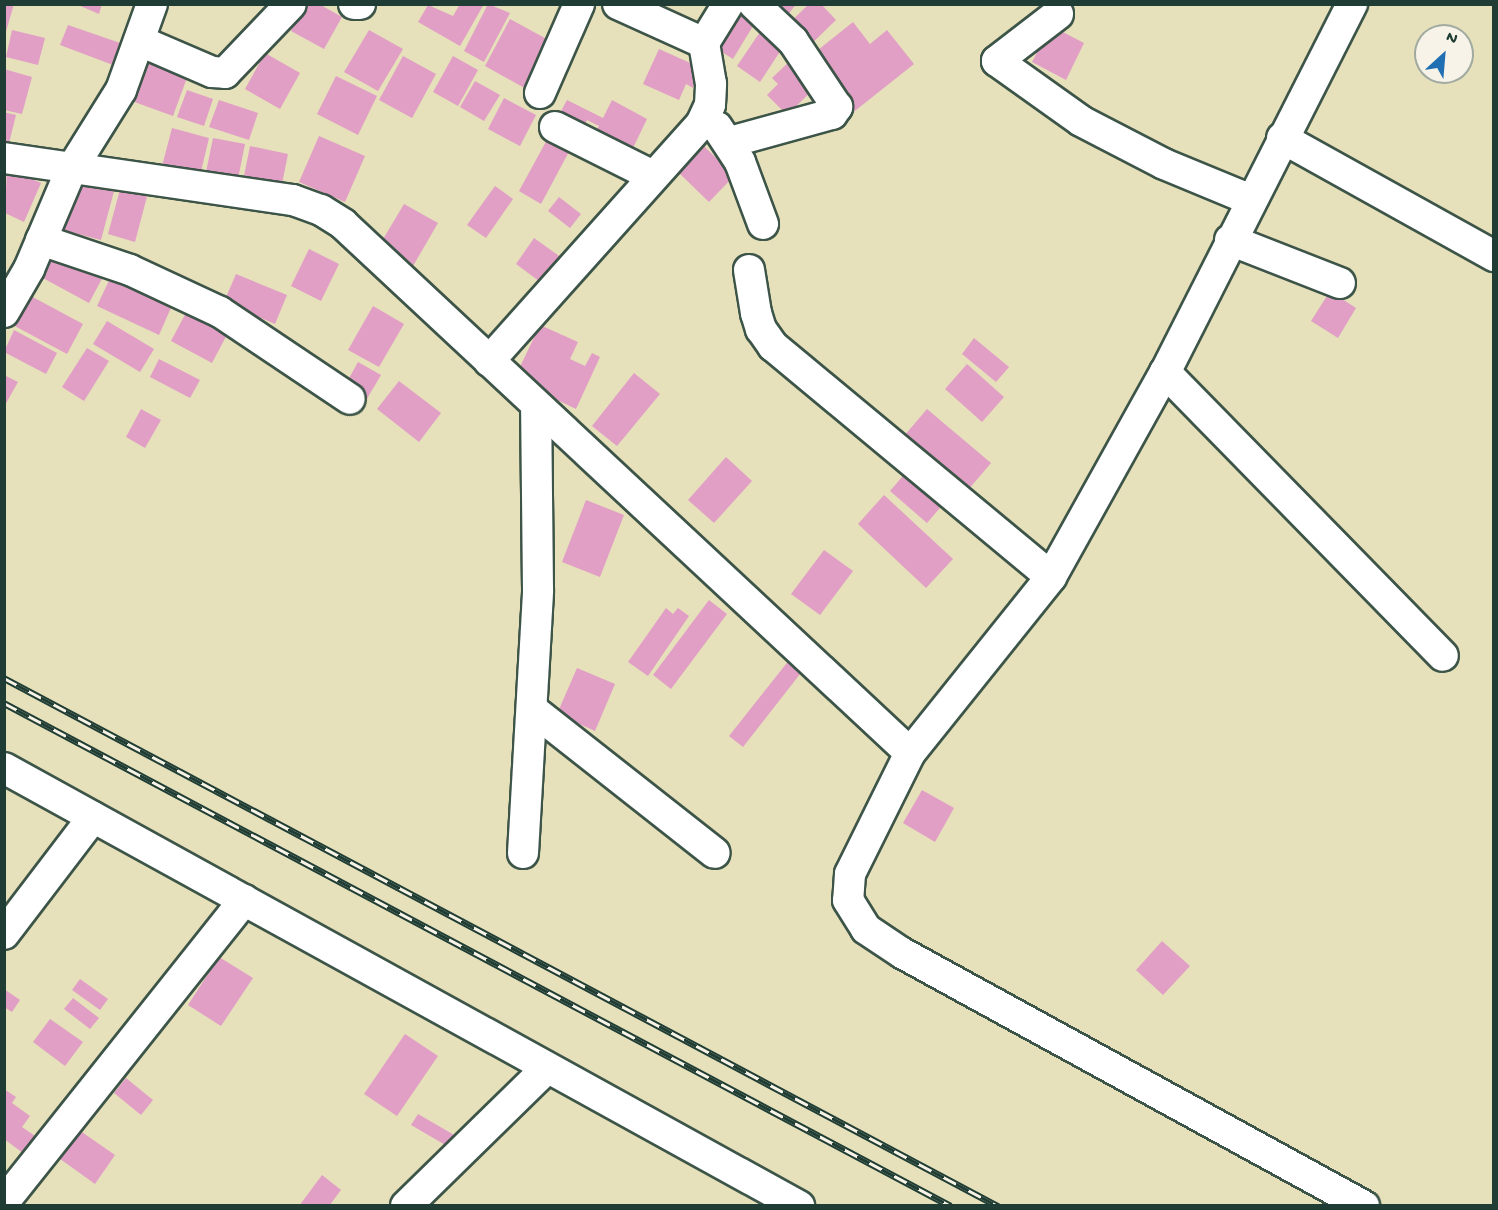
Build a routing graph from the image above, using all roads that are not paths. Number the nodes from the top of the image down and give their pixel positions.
1 (152, 4) edge
2 (291, 4) edge
3 (354, 4) edge
4 (360, 4) edge
5 (579, 4) edge
6 (728, 4) edge
7 (754, 4) edge
8 (1352, 4) edge
9 (630, 7) edge
10 (1058, 14) dead end
11 (140, 41) junction
12 (704, 43) junction
13 (540, 93) dead end
14 (706, 114) junction
15 (555, 127) dead end
16 (1282, 138) junction
17 (730, 142) junction
18 (4, 158) edge
19 (71, 170) junction
20 (653, 176) junction
21 (1251, 200) junction
22 (763, 224) dead end
23 (41, 240) junction
24 (1230, 240) junction
25 (1494, 256) edge
26 (749, 270) dead end
27 (1340, 283) dead end
28 (4, 312) edge
29 (489, 361) junction
30 (1165, 372) junction
31 (350, 399) dead end
32 (536, 405) junction
33 (1051, 577) junction
34 (1443, 656) dead end
35 (532, 710) junction
36 (910, 753) junction
37 (4, 768) edge
38 (93, 817) junction
39 (523, 853) dead end
40 (715, 853) dead end
41 (244, 900) junction
42 (4, 934) edge
43 (547, 1068) junction
44 (4, 1202) edge
45 (406, 1206) edge
46 (799, 1206) edge
47 (1364, 1206) edge

1 - 11 street
2 - 11 street
3 - 4 street
5 - 13 street
6 - 12 street
7 - 17 street
8 - 16 street
9 - 12 street
10 - 21 street
11 - 19 street
12 - 14 street
14 - 17 street
14 - 20 street
15 - 20 street
16 - 21 street
16 - 25 street
17 - 22 street
18 - 19 street
19 - 23 street
19 - 29 street
20 - 29 street
21 - 24 street
23 - 28 street
23 - 31 street
24 - 27 street
24 - 30 street
26 - 33 street
29 - 32 street
30 - 33 street
30 - 34 street
32 - 35 street
32 - 36 street
33 - 36 street
35 - 39 street
35 - 40 street
36 - 47 street
37 - 38 street
38 - 41 street
38 - 42 street
41 - 43 street
41 - 44 street
43 - 45 street
43 - 46 street

